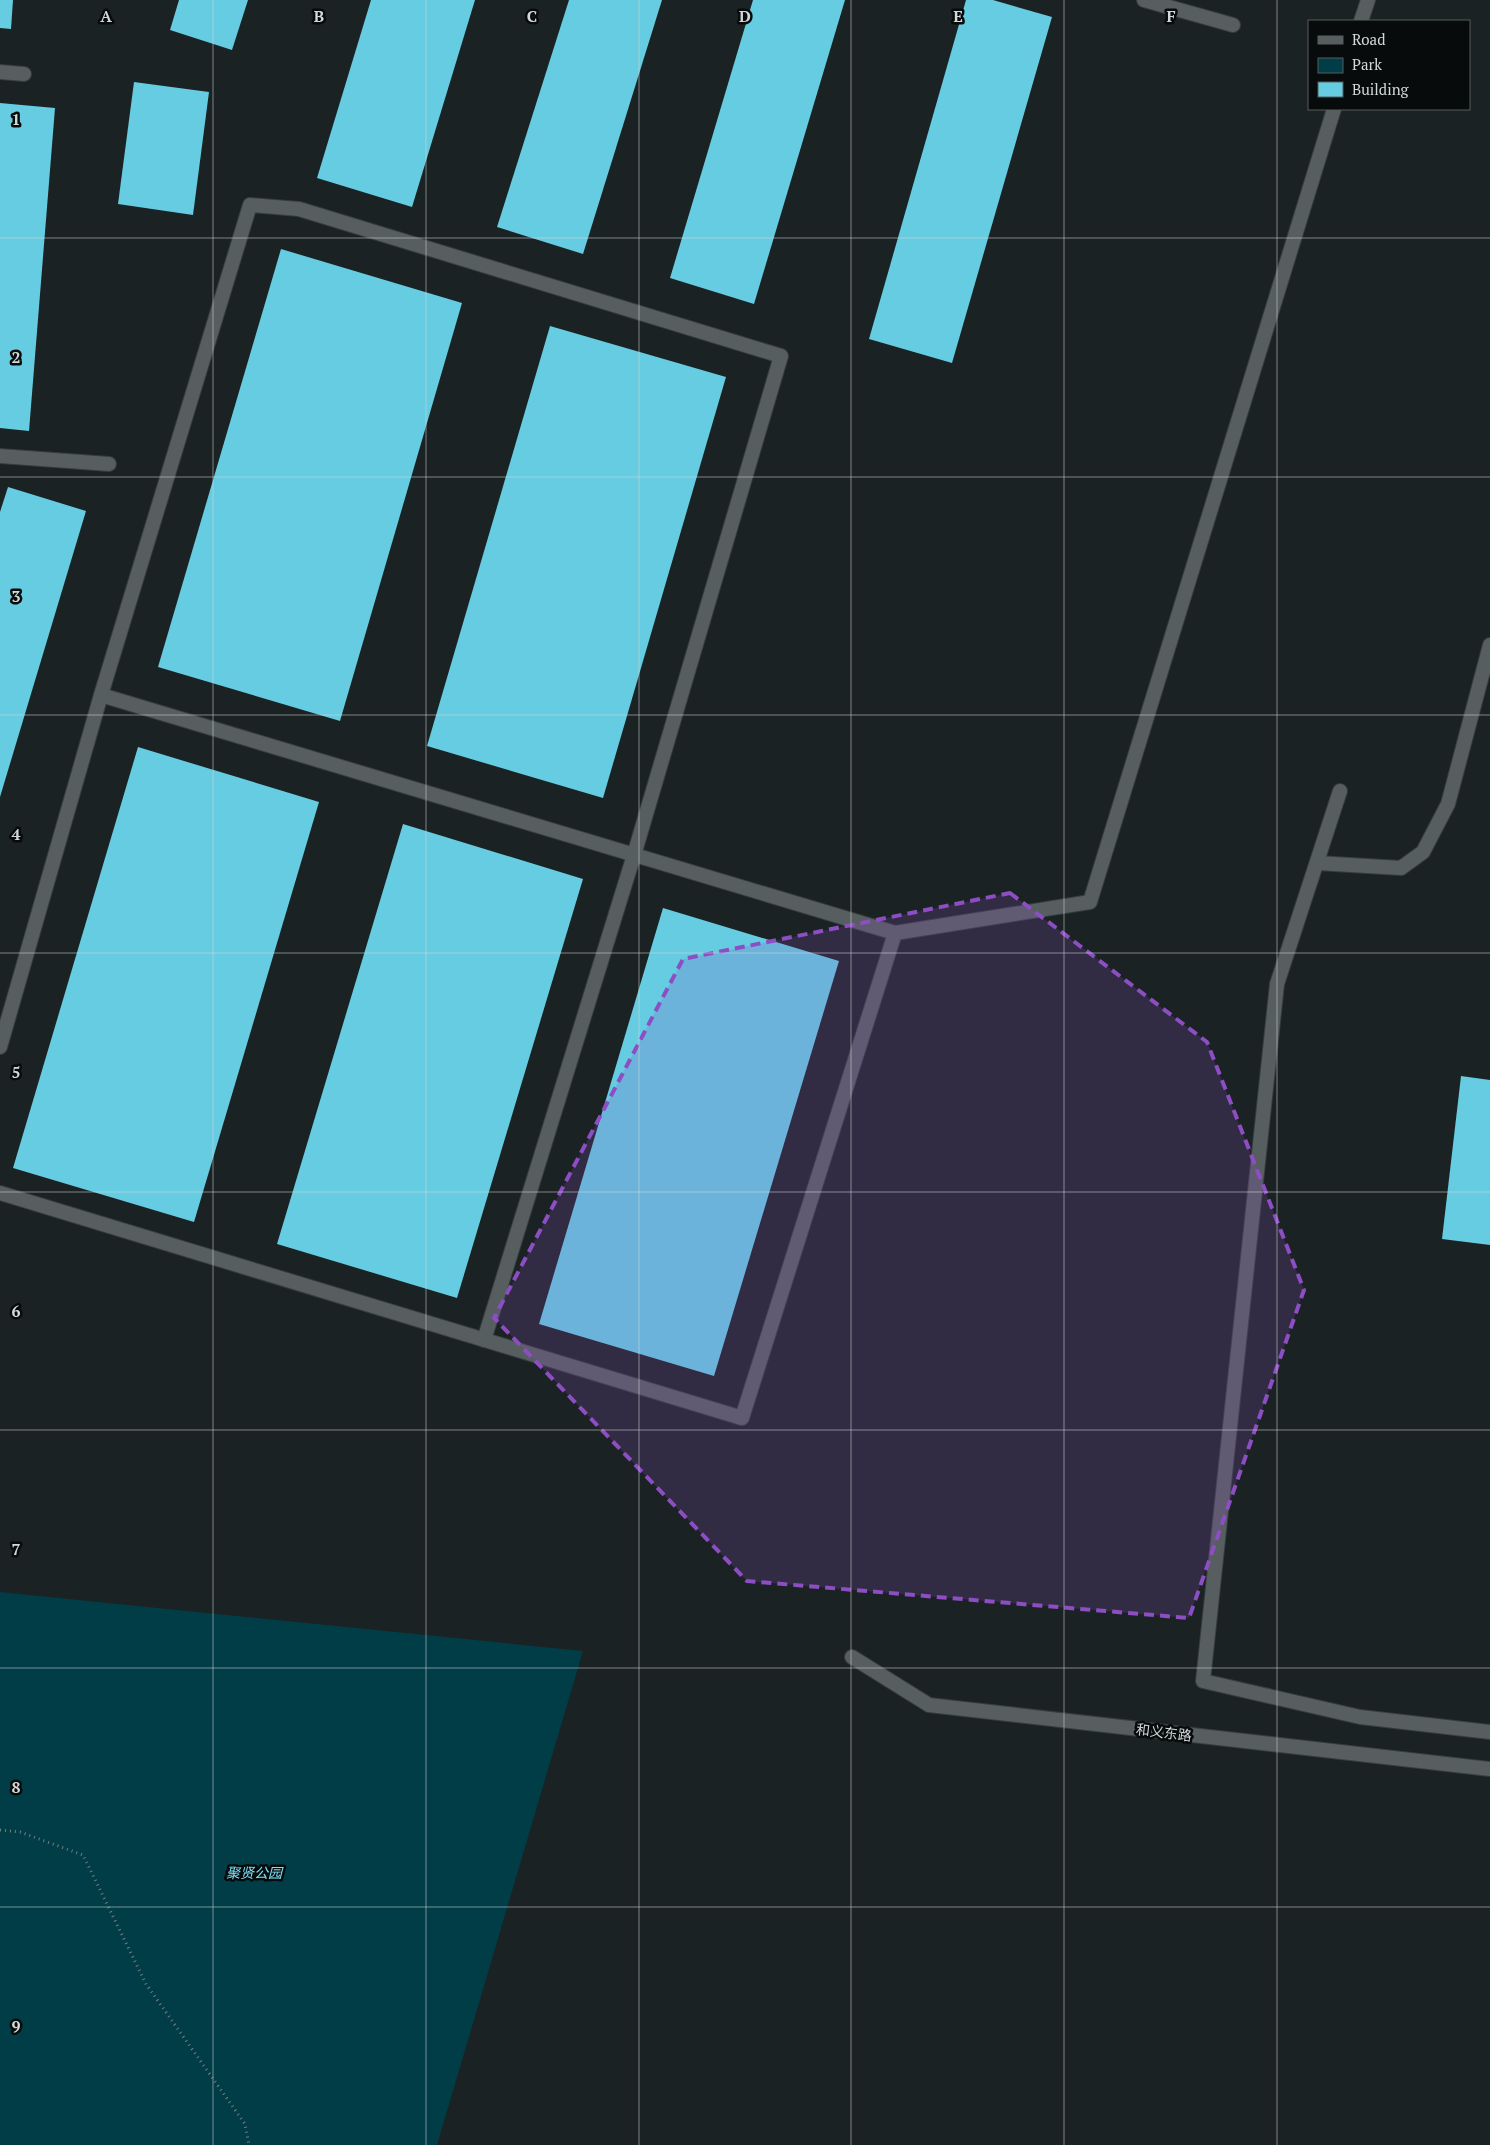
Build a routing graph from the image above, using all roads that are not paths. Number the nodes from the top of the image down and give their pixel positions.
1 (1144, 0) edge
2 (1368, 0) edge
3 (1361, 20) edge
4 (1233, 25) dead end
5 (0, 72) edge
6 (24, 74) dead end
7 (1334, 110) edge
8 (0, 456) edge
9 (109, 464) dead end
10 (1490, 645) edge
11 (101, 695) junction
12 (1340, 791) dead end
13 (634, 855) junction
14 (1317, 863) junction
15 (895, 933) junction
16 (0, 1047) edge
17 (0, 1193) edge
18 (484, 1340) junction
19 (852, 1657) dead end
20 (1490, 1732) edge
21 (1490, 1769) edge

1 - 4 street
2 - 3 street
5 - 6 street
7 - 15 street
8 - 9 street
10 - 14 street
11 - 13 street
11 - 13 street
11 - 16 street
12 - 14 street
13 - 15 street
13 - 18 street
14 - 20 street
15 - 18 street
17 - 18 street
19 - 21 street, 和义东路

